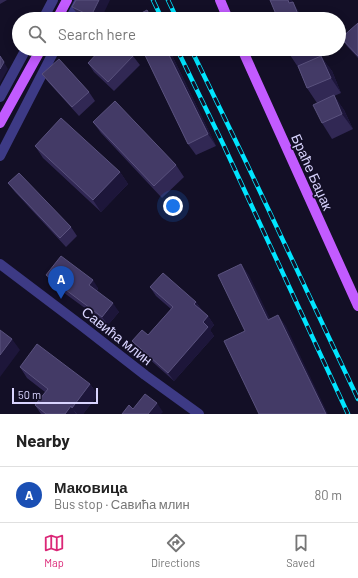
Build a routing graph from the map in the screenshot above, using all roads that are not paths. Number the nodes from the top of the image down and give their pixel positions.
1 (53, 0) edge
2 (67, 0) edge
3 (80, 0) edge
4 (220, 0) edge
5 (47, 12) edge
6 (61, 12) edge
7 (74, 12) edge
8 (225, 12) edge
9 (22, 56) edge
10 (37, 56) edge
11 (51, 56) edge
12 (245, 56) edge
13 (0, 97) edge
14 (0, 123) edge
15 (0, 156) edge
16 (0, 264) edge
17 (358, 306) edge
18 (199, 414) edge

1 - 5 street
2 - 6 main road
3 - 7 street
4 - 8 main road
9 - 13 street
10 - 14 main road
11 - 15 street
12 - 17 main road, Браће Баџак
16 - 18 street, Савића млин

